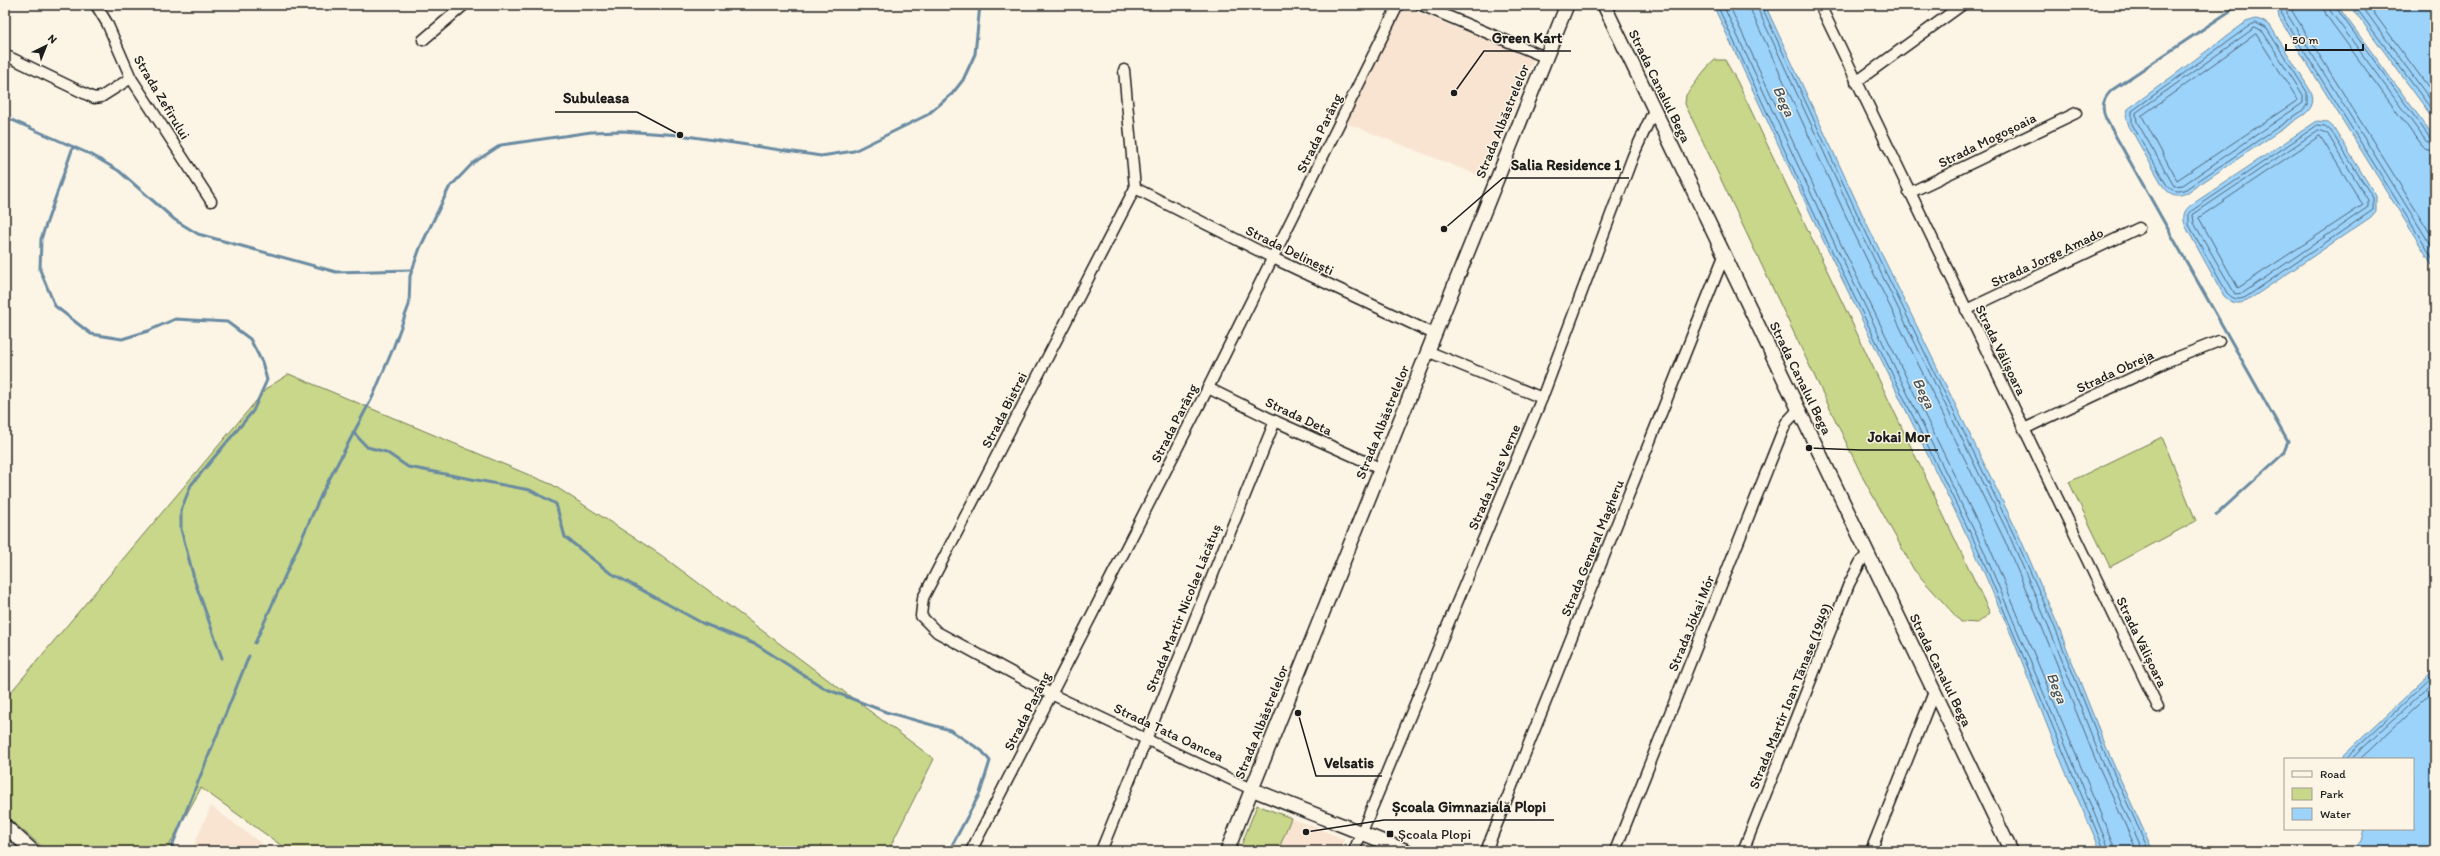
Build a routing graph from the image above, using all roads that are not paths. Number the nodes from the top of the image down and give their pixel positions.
1 (96, 5) edge
2 (464, 5) edge
3 (1398, 5) edge
4 (1421, 5) edge
5 (1567, 5) edge
6 (1604, 5) edge
7 (1820, 5) edge
8 (1962, 5) edge
9 (423, 40) dead end
10 (5, 55) edge
11 (1545, 57) junction
12 (1124, 70) dead end
13 (131, 78) junction
14 (1856, 82) junction
15 (1654, 110) junction
16 (2076, 113) dead end
17 (1134, 188) junction
18 (1910, 193) junction
19 (211, 201) dead end
20 (2139, 228) dead end
21 (1724, 256) junction
22 (1273, 258) junction
23 (1966, 310) junction
24 (1434, 334) junction
25 (2219, 341) dead end
26 (1427, 351) junction
27 (1208, 388) junction
28 (1542, 398) junction
29 (1798, 410) junction
30 (1275, 421) junction
31 (2024, 429) junction
32 (1380, 468) junction
33 (1868, 554) junction
34 (1934, 692) junction
35 (1052, 694) junction
36 (2158, 707) dead end
37 (1145, 738) junction
38 (1251, 789) junction
39 (5, 826) edge
40 (1361, 832) junction
41 (33, 851) edge
42 (971, 851) edge
43 (1101, 851) edge
44 (1227, 851) edge
45 (1354, 851) edge
46 (1407, 851) edge
47 (1486, 851) edge
48 (1615, 851) edge
49 (1743, 851) edge
50 (1871, 851) edge
51 (2011, 851) edge

1 - 13 street, Strada Zefirului
2 - 9 street
3 - 22 street, Strada Parâng
4 - 11 street
5 - 11 street, Strada Albăstrelelor
6 - 15 street, Strada Canalul Bega
7 - 14 street, Strada Vălișoara
8 - 14 street
10 - 13 street
11 - 24 street, Strada Albăstrelelor
12 - 17 street
13 - 19 street, Strada Zefirului
14 - 18 street, Strada Vălișoara
15 - 21 street, Strada Canalul Bega
15 - 28 street, Strada Jules Verne
16 - 18 street, Strada Mogoșoaia
17 - 22 street, Strada Delinești
17 - 35 street, Strada Bistrei
18 - 23 street, Strada Vălișoara
20 - 23 street, Strada Jorge Amado
21 - 29 street, Strada Canalul Bega
21 - 47 street, Strada General Magheru
22 - 24 street, Strada Delinești
22 - 27 street, Strada Parâng
23 - 31 street, Strada Vălișoara
24 - 26 street, Strada Albăstrelelor
25 - 31 street, Strada Obreja
26 - 28 street
26 - 32 street, Strada Albăstrelelor
27 - 30 street, Strada Deta
27 - 35 street, Strada Parâng
28 - 40 street, Strada Jules Verne
29 - 33 street, Strada Canalul Bega
29 - 48 street, Strada Jókai Mór
30 - 32 street, Strada Deta
30 - 37 street, Strada Martir Nicolae Lăcătuș
31 - 36 street, Strada Vălișoara
32 - 38 street, Strada Albăstrelelor
33 - 34 street, Strada Canalul Bega
33 - 49 street, Strada Martir Ioan Tănase (1949)
34 - 50 street
34 - 51 street, Strada Canalul Bega
35 - 37 street, Strada Tata Oancea
35 - 42 street, Strada Parâng
37 - 38 street, Strada Tata Oancea
37 - 43 street, Strada Martir Nicolae Lăcătuș
38 - 40 street, Strada Tata Oancea
38 - 44 street, Strada Albăstrelelor
39 - 41 street
40 - 45 street, Strada Jules Verne
40 - 46 street, Strada Tata Oancea

